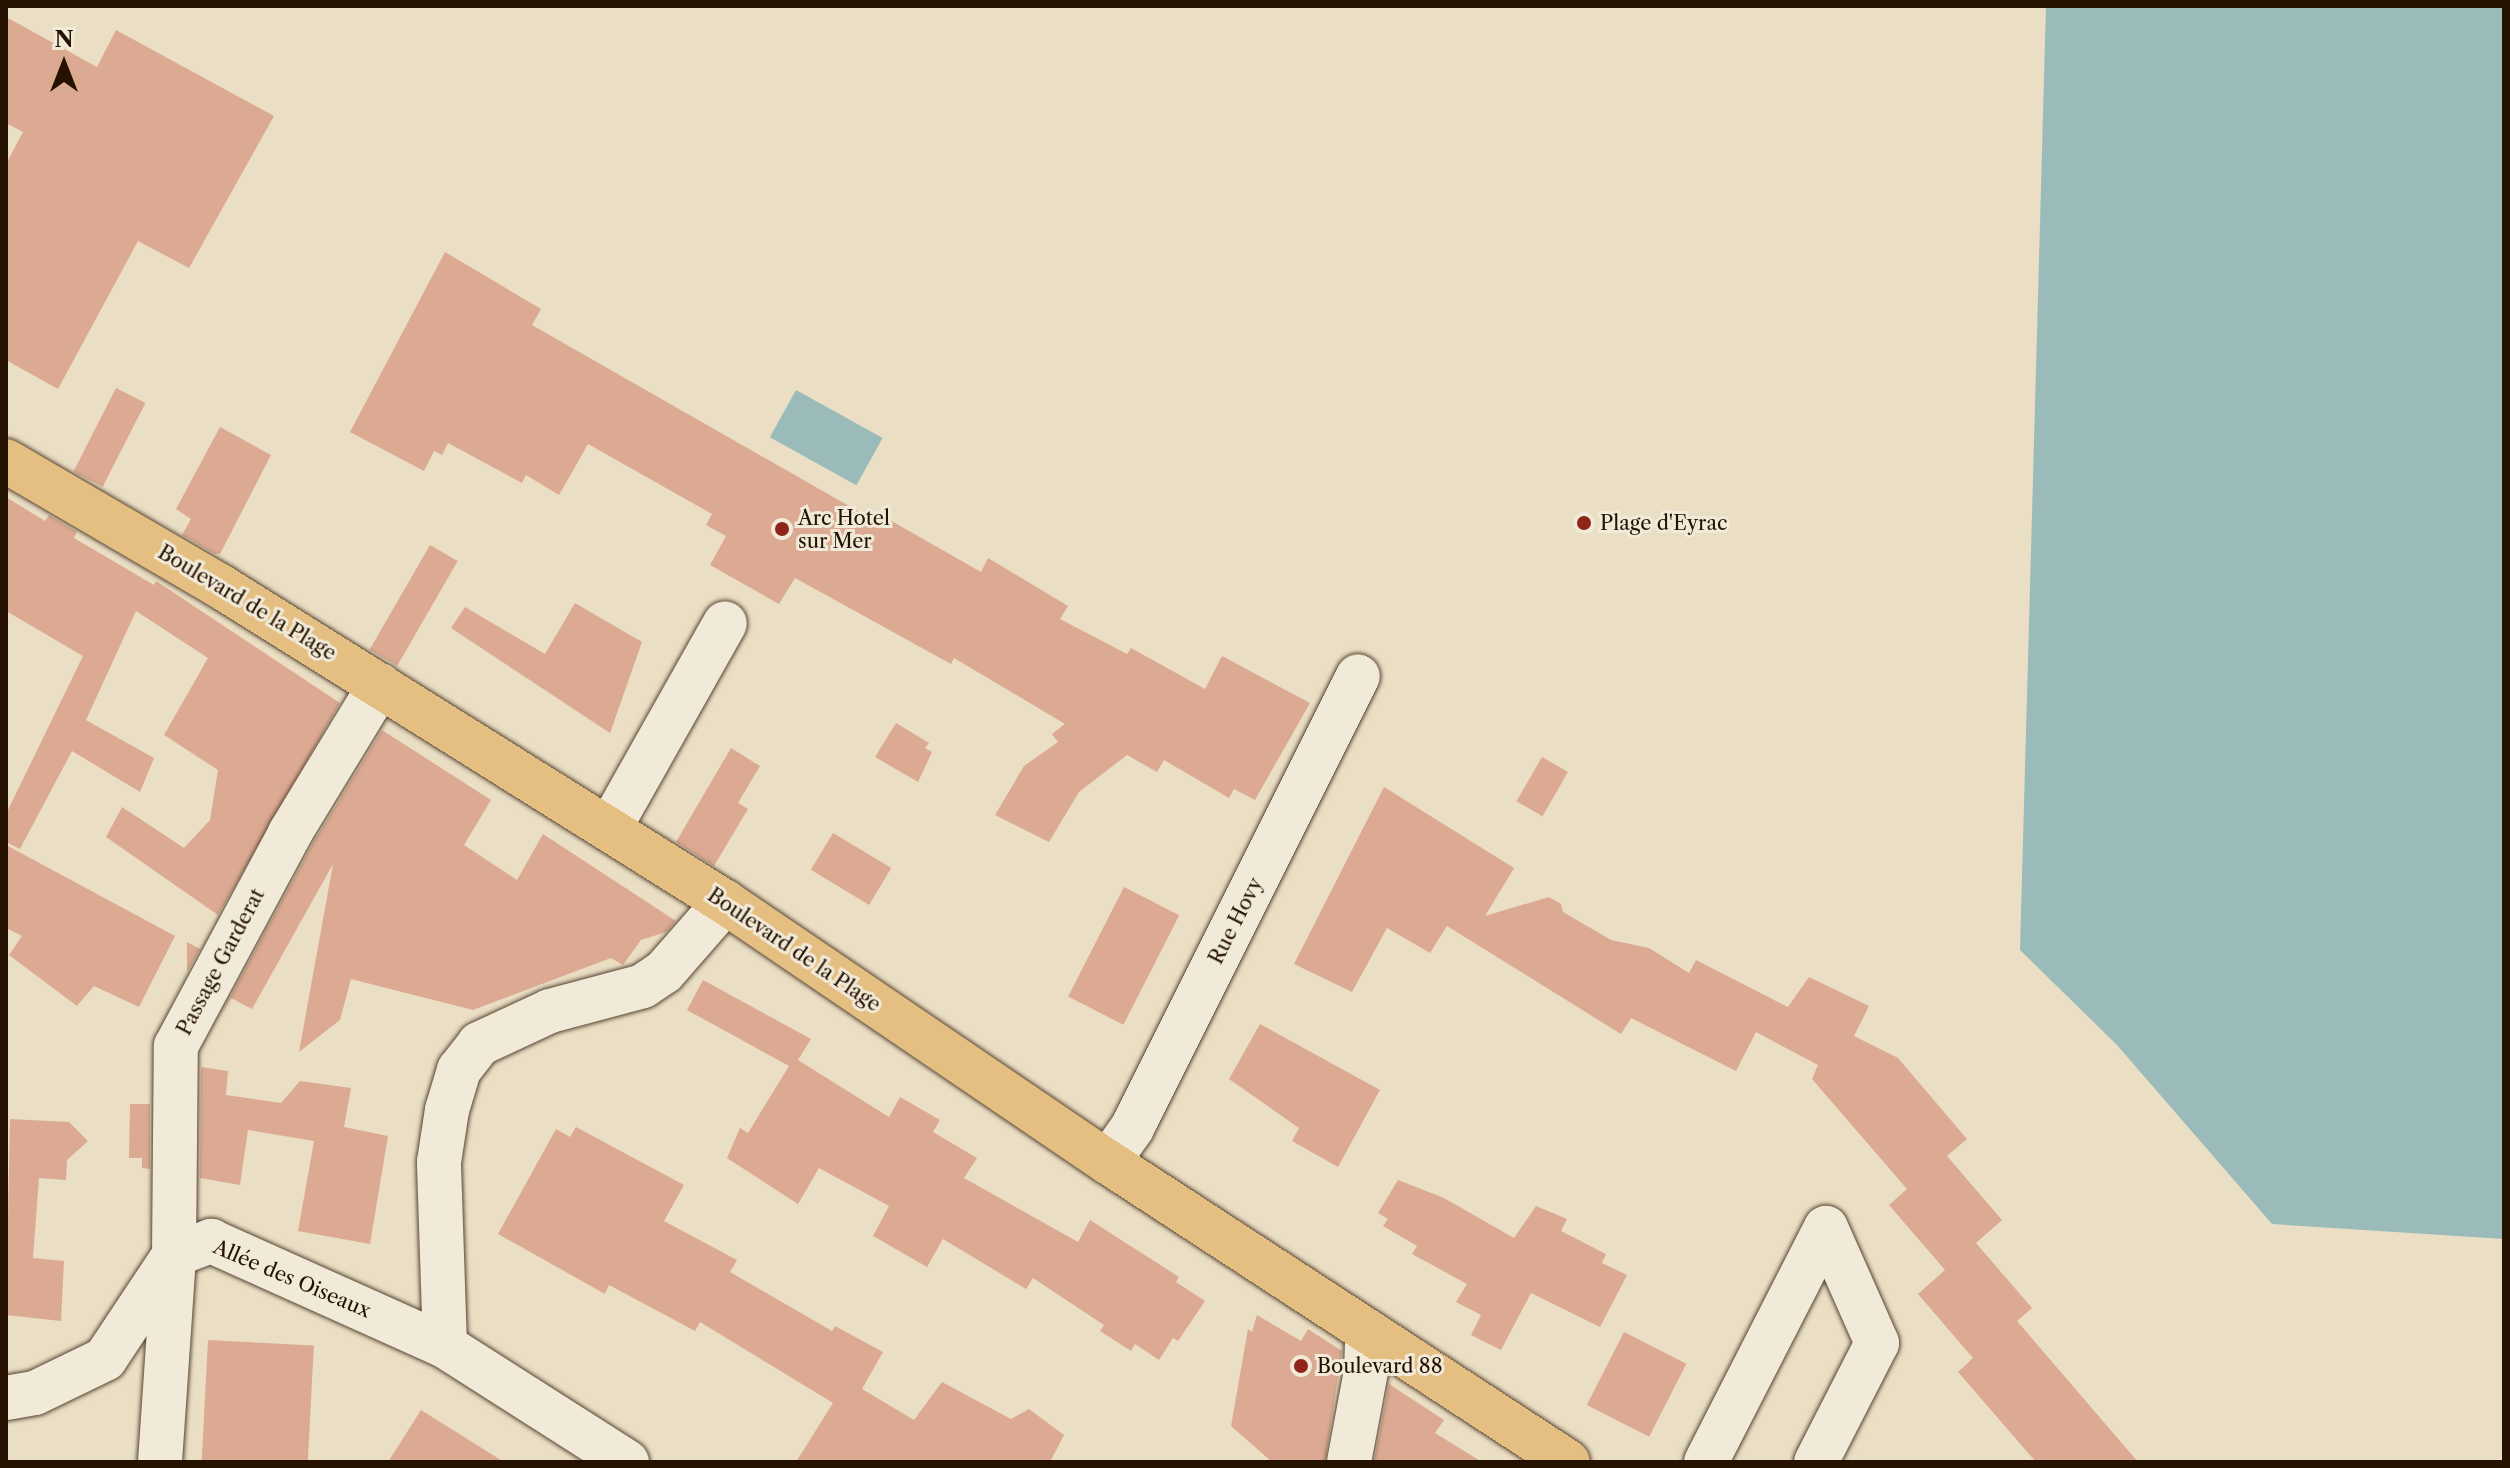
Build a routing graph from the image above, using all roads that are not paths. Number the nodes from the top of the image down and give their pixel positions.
1 (6, 461) edge
2 (725, 623) dead end
3 (1358, 676) dead end
4 (380, 685) junction
5 (609, 829) junction
6 (725, 902) junction
7 (1108, 1162) junction
8 (174, 1255) junction
9 (1367, 1333) junction
10 (445, 1346) junction
11 (6, 1398) edge
12 (160, 1462) edge
13 (627, 1462) edge
14 (1349, 1462) edge
15 (1568, 1462) edge
16 (1706, 1462) edge
17 (1816, 1462) edge

1 - 4 main road, Boulevard de la Plage
2 - 5 street
3 - 7 street, Rue Hovy
4 - 5 main road, Boulevard de la Plage
4 - 8 street, Passage Garderat
5 - 6 main road, Boulevard de la Plage
6 - 7 main road, Boulevard de la Plage
6 - 10 street
7 - 9 main road, Boulevard de la Plage
8 - 10 street, Allée des Oiseaux
8 - 11 street
8 - 12 street, Passage Garderat
9 - 14 street
9 - 15 main road, Boulevard de la Plage
10 - 13 street, Allée des Oiseaux
16 - 17 street

